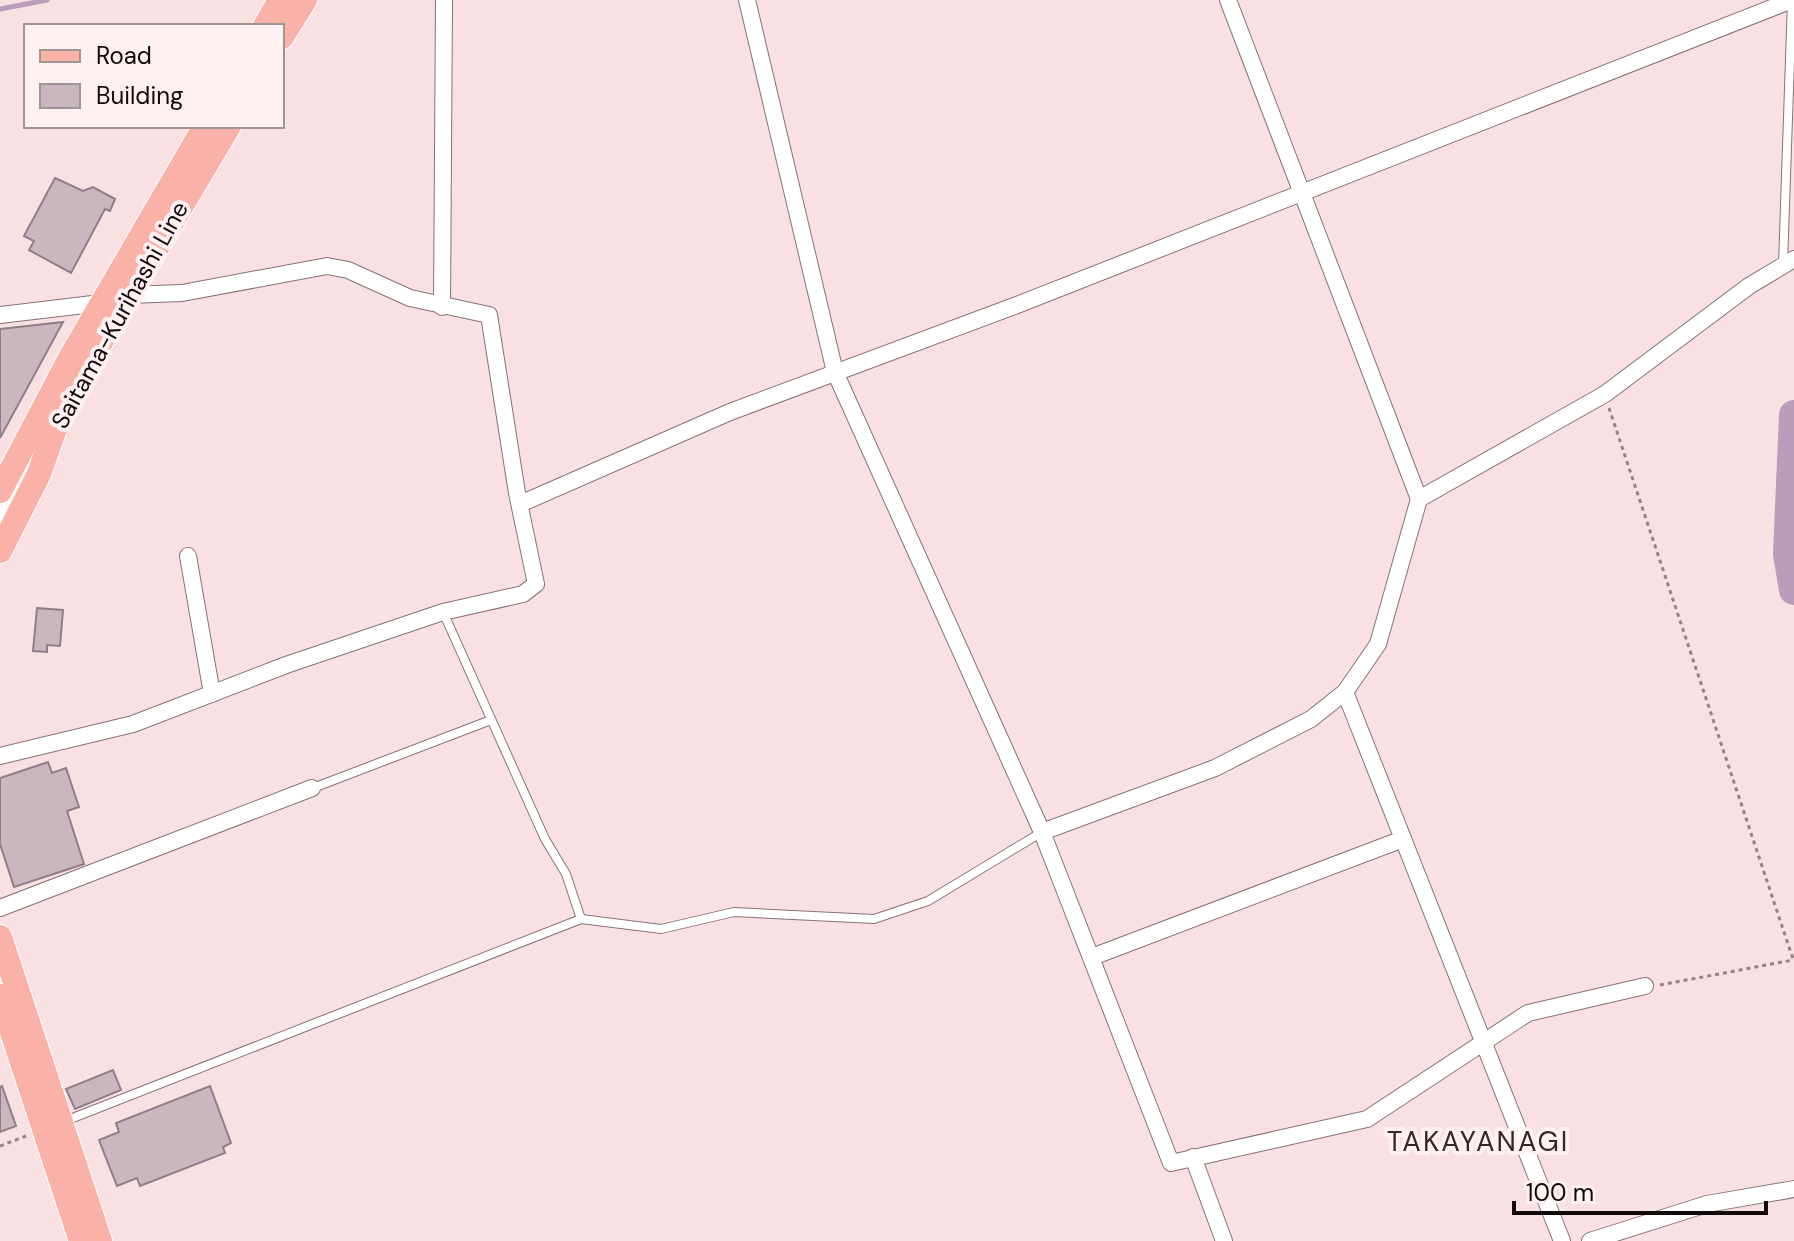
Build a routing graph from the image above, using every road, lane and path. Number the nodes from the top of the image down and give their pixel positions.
1 (280, 0) edge
2 (305, 0) edge
3 (444, 0) edge
4 (747, 0) edge
5 (1228, 0) edge
6 (1792, 0) edge
7 (266, 24) edge
8 (284, 34) edge
9 (204, 128) edge
10 (228, 128) edge
11 (1301, 192) junction
12 (1788, 262) edge
13 (129, 295) junction
14 (101, 303) junction
15 (442, 307) junction
16 (0, 315) edge
17 (835, 372) junction
18 (1605, 394) junction
19 (56, 426) junction
20 (0, 491) edge
21 (1419, 499) junction
22 (520, 504) junction
23 (0, 524) edge
24 (0, 551) edge
25 (188, 556) dead end
26 (443, 612) junction
27 (1345, 692) junction
28 (212, 694) junction
29 (491, 720) junction
30 (0, 756) edge
31 (312, 788) joint
32 (1042, 832) junction
33 (1403, 839) junction
34 (0, 908) edge
35 (581, 919) junction
36 (0, 937) edge
37 (1092, 957) junction
38 (1794, 961) edge
39 (1645, 986) joint
40 (0, 996) edge
41 (1484, 1045) junction
42 (52, 1126) junction
43 (0, 1146) edge
44 (1193, 1157) junction
45 (1794, 1189) edge
46 (81, 1241) edge
47 (100, 1241) edge
48 (1224, 1241) edge
49 (1562, 1241) edge
50 (1590, 1241) edge

1 - 7 main road
2 - 8 main road
3 - 15 street
4 - 17 street
5 - 11 street
6 - 11 street
6 - 12 lane
9 - 14 main road, Saitama-Kurihashi Line
10 - 13 main road, Saitama-Kurihashi Line
11 - 17 street
11 - 21 street
12 - 18 street
13 - 15 street
13 - 19 main road, Saitama-Kurihashi Line
14 - 16 street
14 - 20 main road, Saitama-Kurihashi Line
15 - 22 street
17 - 22 street
17 - 32 street
18 - 21 street
18 - 38 path
19 - 23 street
19 - 24 main road, Saitama-Kurihashi Line
21 - 27 street
22 - 26 street
25 - 28 street
26 - 28 street
26 - 29 lane
27 - 32 street
27 - 33 street
28 - 30 street
29 - 31 lane
29 - 35 lane
31 - 34 street
32 - 35 lane
32 - 37 street
33 - 37 street
33 - 41 street
35 - 42 lane
36 - 42 main road
37 - 44 street
38 - 39 path
39 - 41 street
40 - 42 main road
41 - 44 street
41 - 49 street
42 - 43 path
42 - 46 main road
42 - 47 main road
44 - 48 street
45 - 50 street

